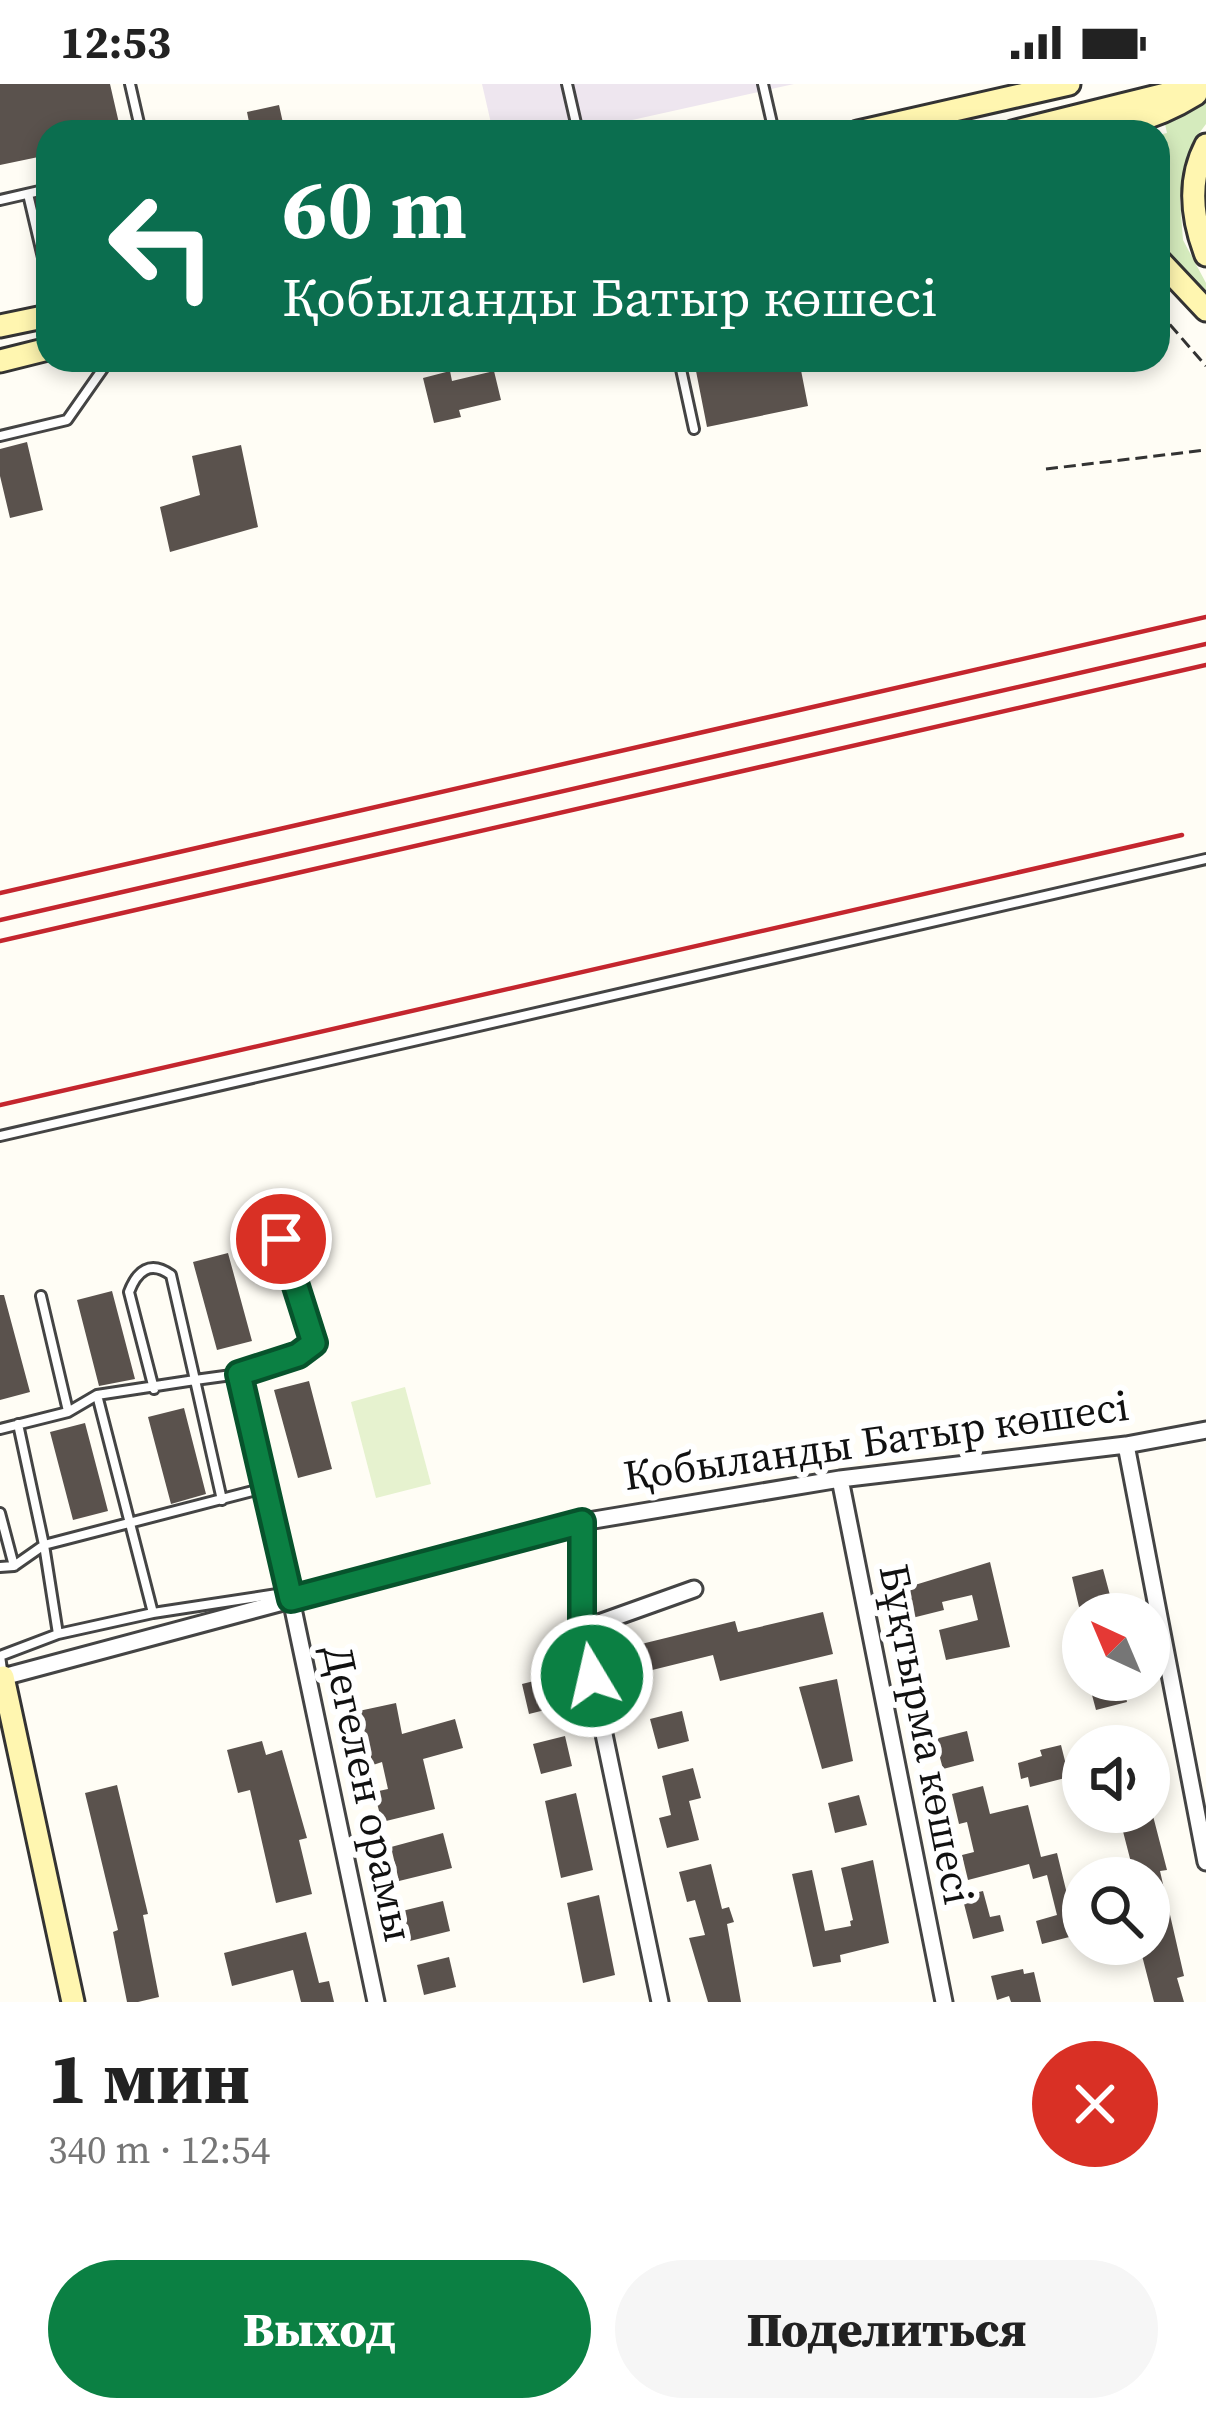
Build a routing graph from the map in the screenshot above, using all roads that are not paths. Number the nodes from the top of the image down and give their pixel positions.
1 (130, 84) edge
2 (567, 84) edge
3 (763, 84) edge
4 (1026, 84) edge
5 (1069, 84) edge
6 (1206, 86) edge
7 (980, 105) junction
8 (138, 120) edge
9 (575, 120) edge
10 (771, 120) edge
11 (912, 120) edge
12 (1061, 120) edge
13 (1206, 145) edge
14 (36, 192) edge
15 (28, 194) junction
16 (0, 200) edge
17 (36, 228) edge
18 (1206, 255) edge
19 (1170, 272) edge
20 (1206, 310) edge
21 (36, 318) edge
22 (0, 326) edge
23 (36, 353) edge
24 (0, 361) edge
25 (101, 372) edge
26 (682, 372) edge
27 (694, 428) dead end
28 (0, 436) edge
29 (1206, 859) edge
30 (0, 1136) edge
31 (281, 1239) dead end
32 (41, 1296) dead end
33 (239, 1374) junction
34 (195, 1380) junction
35 (154, 1389) junction
36 (97, 1395) junction
37 (68, 1412) junction
38 (18, 1424) junction
39 (0, 1429) edge
40 (1206, 1430) edge
41 (1126, 1445) junction
42 (840, 1480) junction
43 (268, 1487) junction
44 (222, 1500) junction
45 (0, 1513) edge
46 (582, 1522) junction
47 (131, 1523) junction
48 (44, 1545) junction
49 (14, 1565) junction
50 (0, 1567) edge
51 (694, 1589) dead end
52 (290, 1596) junction
53 (153, 1612) junction
54 (582, 1629) junction
55 (58, 1634) junction
56 (1, 1667) edge
57 (1206, 1862) edge
58 (70, 2001) edge
59 (376, 2002) edge
60 (660, 2002) edge
61 (944, 2002) edge

1 - 8 lane
2 - 9 lane
3 - 10 lane
4 - 7 main road
5 - 7 main road
6 - 12 main road
7 - 11 main road
13 - 18 main road
14 - 15 lane
15 - 16 lane
15 - 17 lane
19 - 20 main road
21 - 22 main road
23 - 24 main road
25 - 28 lane
26 - 27 lane
29 - 30 lane
31 - 33 lane
32 - 37 lane
33 - 34 lane
33 - 43 lane
34 - 35 lane
34 - 35 lane
34 - 44 lane
35 - 36 lane
36 - 37 lane
36 - 47 lane
37 - 38 lane
38 - 39 lane
38 - 48 lane
40 - 41 street, Қобыланды Батыр көшесі
41 - 42 street, Қобыланды Батыр көшесі
41 - 57 street
42 - 46 street, Қобыланды Батыр көшесі
42 - 61 street, Бұқтырма көшесі
43 - 44 lane
43 - 52 lane
44 - 47 lane
45 - 49 lane
46 - 52 street, Қобыланды Батыр көшесі
46 - 54 street
47 - 48 lane
47 - 53 lane
48 - 49 lane
48 - 55 lane
49 - 50 lane
51 - 54 street
52 - 53 lane
52 - 56 street, Қобыланды Батыр көшесі
52 - 59 street, Дегелен орамы
53 - 55 lane
54 - 60 street
55 - 56 lane
56 - 58 main road

